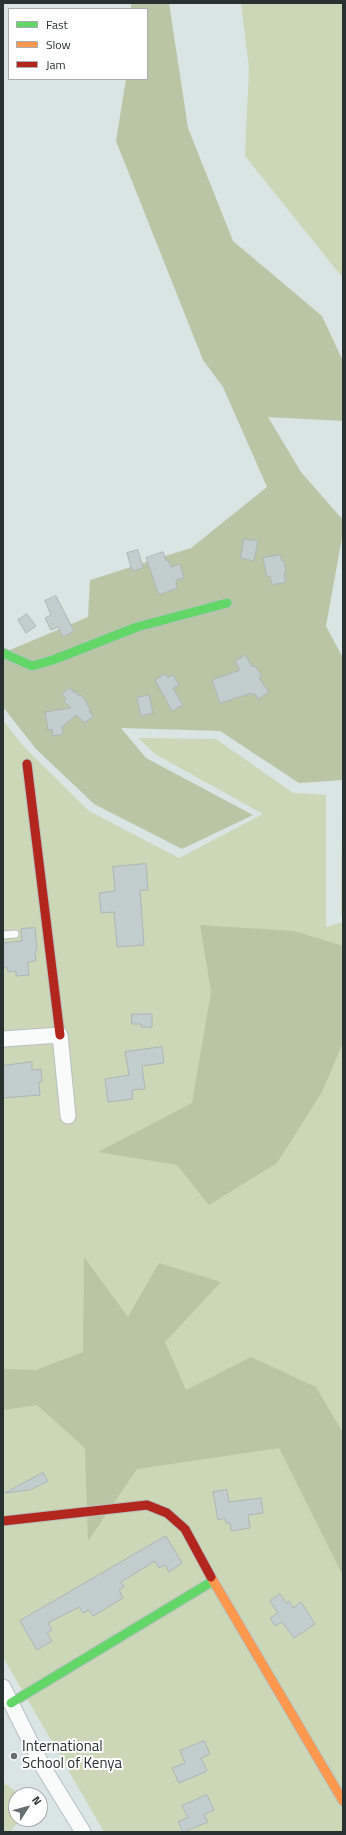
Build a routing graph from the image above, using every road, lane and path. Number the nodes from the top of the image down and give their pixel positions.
1 (227, 603) dead end
2 (3, 653) edge
3 (27, 764) dead end
4 (15, 934) dead end
5 (3, 935) edge
6 (60, 1035) junction
7 (3, 1039) edge
8 (68, 1116) dead end
9 (3, 1521) edge
10 (213, 1581) junction
11 (3, 1687) edge
12 (11, 1703) junction
13 (343, 1800) edge
14 (83, 1832) edge

1 - 2 street
3 - 6 street
4 - 5 lane
6 - 7 street
6 - 8 street
9 - 10 street
10 - 12 street
10 - 13 street
11 - 12 street
12 - 14 street

